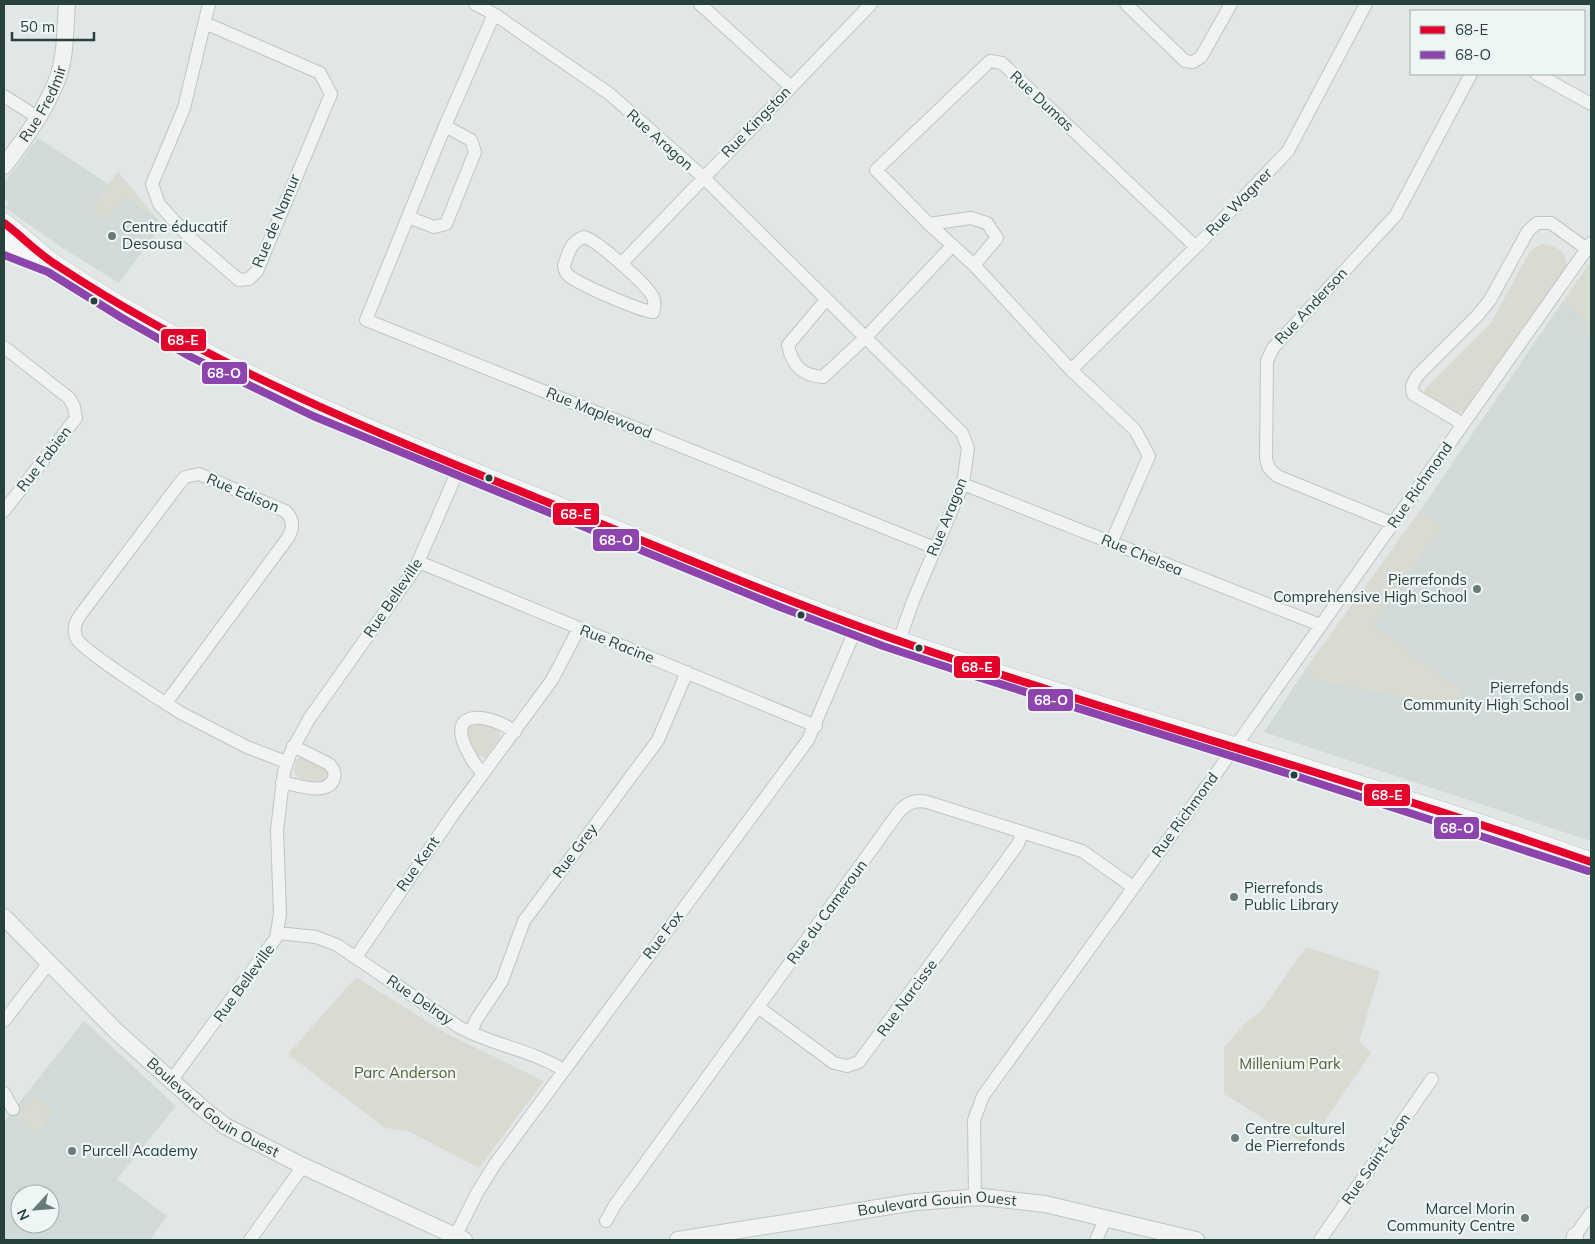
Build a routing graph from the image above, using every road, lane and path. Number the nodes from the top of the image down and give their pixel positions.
1 (66, 4) edge
2 (210, 4) edge
3 (475, 4) edge
4 (700, 4) edge
5 (871, 4) edge
6 (1126, 4) edge
7 (1231, 4) edge
8 (1366, 4) edge
9 (494, 14) junction
10 (205, 23) junction
11 (1470, 75) edge
12 (1539, 75) edge
13 (791, 87) junction
14 (4, 96) edge
15 (1591, 104) edge
16 (37, 117) junction
17 (445, 126) junction
18 (4, 166) edge
19 (703, 178) junction
20 (408, 217) junction
21 (4, 223) edge
22 (929, 224) junction
23 (4, 243) edge
24 (952, 246) junction
25 (1589, 246) edge
26 (1196, 247) junction
27 (52, 263) junction
28 (621, 264) junction
29 (974, 265) junction
30 (825, 300) junction
31 (866, 337) junction
32 (4, 347) edge
33 (1071, 370) junction
34 (1463, 424) junction
35 (460, 466) junction
36 (963, 484) junction
37 (4, 510) edge
38 (1392, 524) junction
39 (1112, 543) junction
40 (935, 548) junction
41 (419, 562) junction
42 (1320, 625) junction
43 (857, 626) junction
44 (579, 628) junction
45 (898, 641) junction
46 (687, 672) junction
47 (166, 703) junction
48 (816, 726) junction
49 (515, 732) junction
50 (293, 746) junction
51 (1235, 747) junction
52 (286, 762) junction
53 (483, 773) junction
54 (282, 782) junction
55 (1022, 833) junction
56 (1591, 862) edge
57 (1133, 887) junction
58 (4, 917) edge
59 (278, 933) junction
60 (356, 956) junction
61 (48, 964) junction
62 (758, 1007) junction
63 (4, 1021) edge
64 (471, 1033) junction
65 (563, 1070) junction
66 (1432, 1079) dead end
67 (172, 1081) junction
68 (4, 1093) edge
69 (14, 1109) dead end
70 (303, 1166) junction
71 (975, 1197) junction
72 (1591, 1213) edge
73 (1106, 1218) junction
74 (606, 1221) dead end
75 (751, 1235) edge
76 (460, 1239) edge
77 (1574, 1239) edge
78 (250, 1240) edge
79 (678, 1240) edge
80 (1096, 1240) edge
81 (1196, 1240) edge
82 (1320, 1240) edge

1 - 16 street, Rue Fredmir
2 - 10 street, Rue de Namur
3 - 9 street, Rue Aragon
4 - 13 street
5 - 13 street, Rue Kingston
6 - 7 street
8 - 26 street, Rue Wagner
9 - 17 street, Rue Maplewood
9 - 19 street, Rue Aragon
10 - 10 street, Rue de Namur
11 - 38 street, Rue Anderson
12 - 15 street
13 - 19 street, Rue Kingston
14 - 16 street
16 - 18 street, Rue Fredmir
17 - 20 street, Rue Maplewood
17 - 20 street
19 - 28 street, Rue Kingston
19 - 30 street, Rue Aragon
20 - 40 street, Rue Maplewood
21 - 27 main road
22 - 24 street, Rue Dumas
22 - 26 street, Rue Dumas
22 - 29 street
23 - 27 main road
24 - 29 street, Rue Dumas
24 - 31 street
25 - 34 street, Rue Richmond
25 - 34 street, Rue Richmond
26 - 33 street, Rue Wagner
27 - 35 main road
28 - 28 street
29 - 33 street, Rue Dumas
30 - 31 street, Rue Aragon
30 - 31 street
31 - 36 street, Rue Aragon
32 - 37 street, Rue Fabien
33 - 39 street, Rue Dumas
34 - 38 street, Rue Richmond
35 - 41 street, Rue Belleville
35 - 43 main road
36 - 39 street, Rue Chelsea
36 - 40 street, Rue Aragon
38 - 42 street, Rue Richmond
39 - 42 street, Rue Chelsea
40 - 45 street, Rue Aragon
41 - 44 street, Rue Racine
41 - 50 street, Rue Belleville
42 - 51 street, Rue Richmond
43 - 45 main road
43 - 48 street, Rue Fox
44 - 46 street, Rue Racine
44 - 49 street, Rue Kent
45 - 51 main road
46 - 48 street, Rue Racine
46 - 64 street, Rue Grey
47 - 47 street, Rue Edison
47 - 52 street, Rue Edison
48 - 65 street, Rue Fox
49 - 53 street, Rue Kent
49 - 53 street
50 - 52 street, Rue Belleville
50 - 54 street
51 - 56 main road
51 - 57 street, Rue Richmond
52 - 54 street, Rue Belleville
53 - 60 street, Rue Kent
54 - 59 street, Rue Belleville
55 - 57 street, Rue du Cameroun
55 - 62 street, Rue du Cameroun
55 - 62 street, Rue Narcisse
57 - 71 street, Rue Richmond
58 - 61 street, Boulevard Gouin Ouest
59 - 60 street, Rue Delray
59 - 67 street, Rue Belleville
60 - 64 street, Rue Delray
61 - 63 street
61 - 67 street, Boulevard Gouin Ouest
62 - 74 street, Rue du Cameroun
64 - 65 street, Rue Delray
65 - 76 street, Rue Fox
66 - 82 street, Rue Saint-Léon
67 - 70 street, Boulevard Gouin Ouest
68 - 69 street
70 - 76 street, Boulevard Gouin Ouest
70 - 78 street
71 - 73 street, Boulevard Gouin Ouest
71 - 75 street, Boulevard Gouin Ouest
72 - 77 street
73 - 80 street
73 - 81 street, Boulevard Gouin Ouest
75 - 79 street, Boulevard Gouin Ouest

